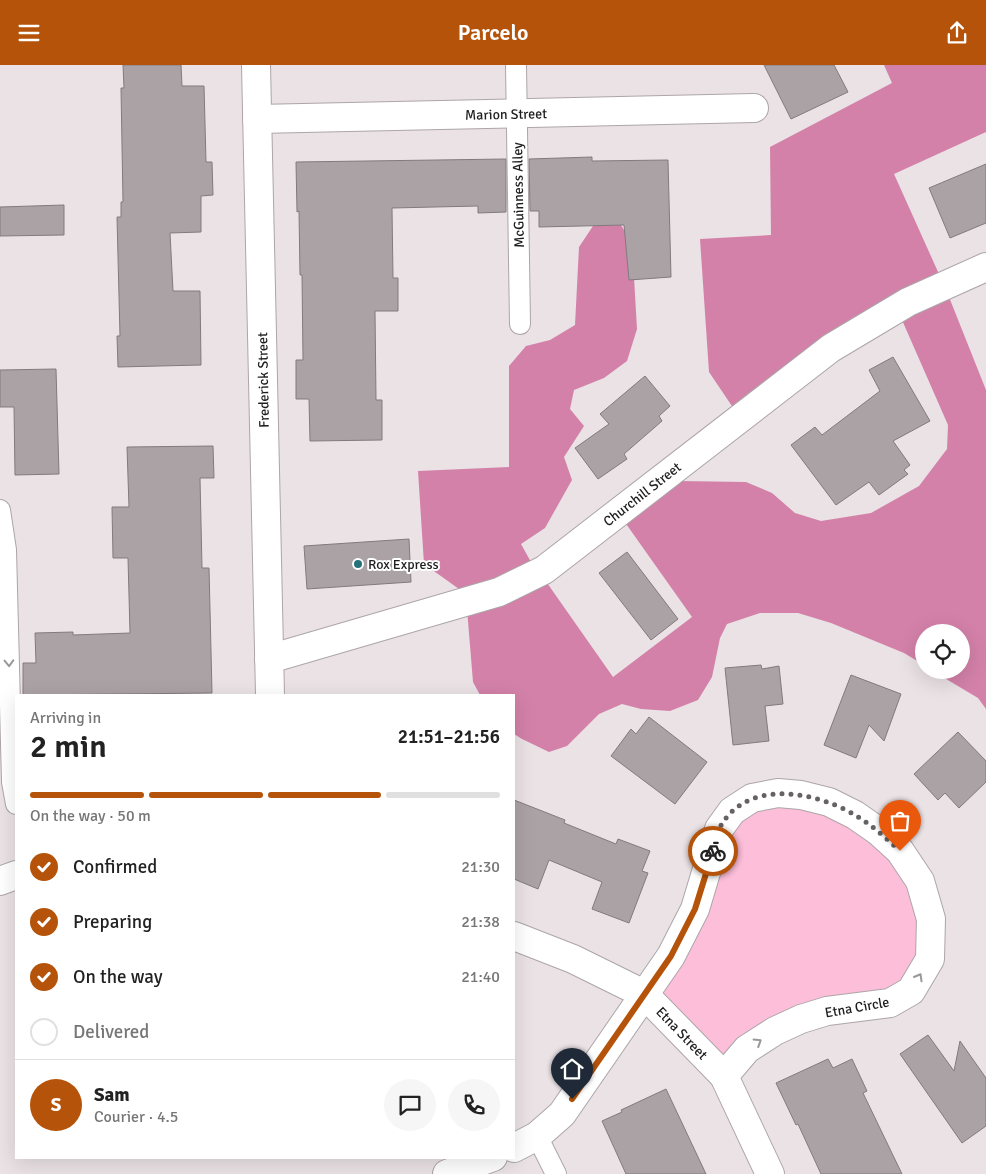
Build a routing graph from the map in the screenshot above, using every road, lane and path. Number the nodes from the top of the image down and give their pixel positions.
1 (256, 65) edge
2 (516, 65) edge
3 (754, 108) dead end
4 (517, 113) junction
5 (258, 119) junction
6 (986, 267) edge
7 (520, 324) dead end
8 (0, 510) edge
9 (269, 659) junction
10 (270, 694) edge
11 (15, 798) edge
12 (15, 875) edge
13 (0, 881) edge
14 (515, 937) edge
15 (644, 994) junction
16 (724, 1076) junction
17 (525, 1142) edge
18 (488, 1159) edge
19 (447, 1174) edge
20 (556, 1174) edge
21 (770, 1174) edge

1 - 5 street, Frederick Street
2 - 4 lane, McGuinness Alley
3 - 4 street, Marion Street
4 - 5 street, Marion Street
4 - 7 lane, McGuinness Alley
5 - 9 street, Frederick Street
6 - 9 street, Churchill Street
8 -> 11 lane
9 - 10 street, Frederick Street
12 - 13 street
14 - 15 street, Etna Street
15 - 16 street, Etna Street
16 -> 15 street, Etna Circle
15 - 17 street, Etna Circle
16 - 21 street, Etna Street
17 - 20 lane
18 - 19 street

